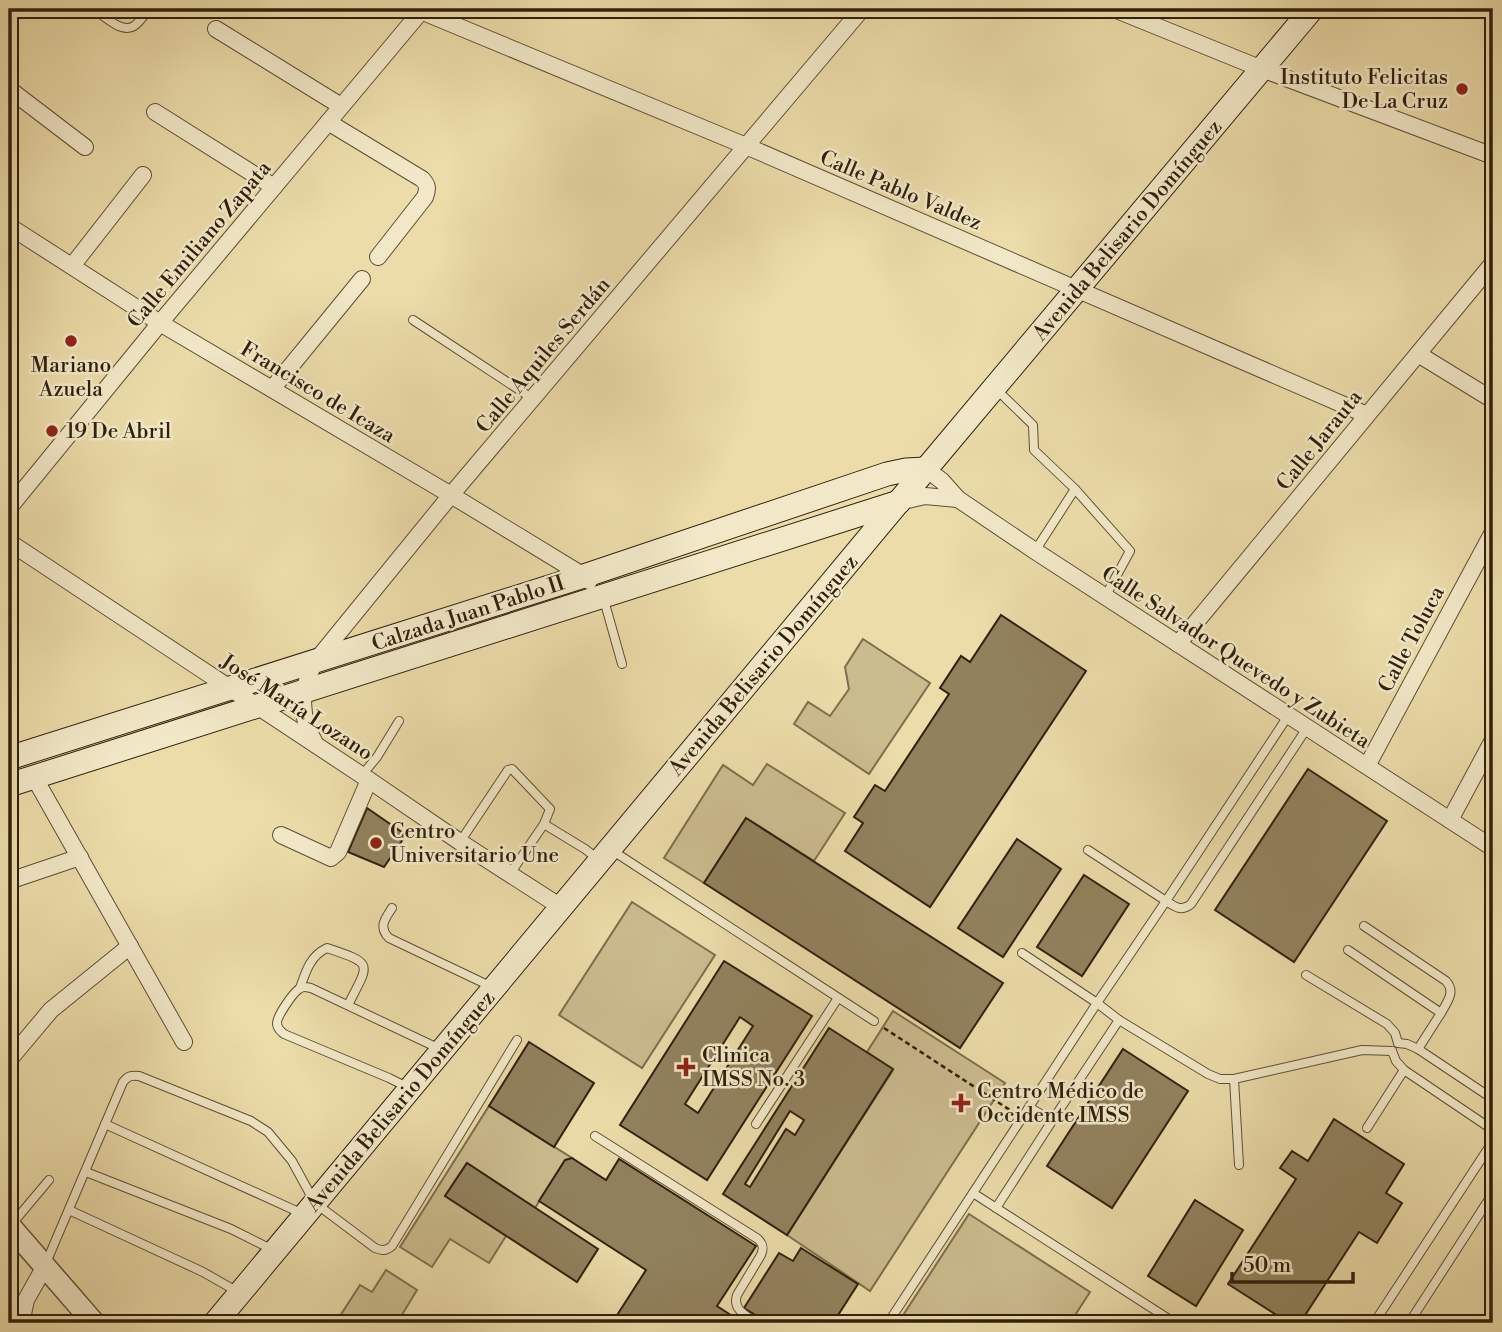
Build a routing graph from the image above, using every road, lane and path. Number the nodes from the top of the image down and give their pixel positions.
1 (94, 9) edge
2 (149, 9) edge
3 (862, 9) edge
4 (1114, 9) edge
5 (1312, 9) edge
6 (420, 10) edge
7 (216, 29) dead end
8 (1262, 69) junction
9 (9, 89) edge
10 (341, 106) junction
11 (155, 112) dead end
12 (328, 122) junction
13 (746, 146) junction
14 (85, 147) dead end
15 (1493, 156) edge
16 (143, 176) dead end
17 (274, 187) junction
18 (9, 226) edge
19 (378, 257) dead end
20 (1493, 262) edge
21 (72, 266) junction
22 (362, 279) dead end
23 (1078, 289) junction
24 (414, 320) dead end
25 (160, 323) junction
26 (1418, 354) junction
27 (995, 388) junction
28 (272, 389) junction
29 (533, 399) junction
30 (1493, 400) edge
31 (1367, 415) junction
32 (926, 469) junction
33 (1075, 489) junction
34 (451, 495) junction
35 (958, 499) junction
36 (899, 502) junction
37 (9, 508) edge
38 (1493, 532) edge
39 (9, 542) edge
40 (1035, 551) junction
41 (584, 576) junction
42 (603, 596) junction
43 (1105, 597) junction
44 (1178, 644) junction
45 (315, 662) junction
46 (622, 664) dead end
47 (230, 688) junction
48 (303, 691) junction
49 (257, 706) junction
50 (1289, 716) junction
51 (399, 721) dead end
52 (1307, 728) junction
53 (1493, 740) edge
54 (316, 745) junction
55 (9, 758) edge
56 (1367, 766) junction
57 (34, 777) junction
58 (365, 778) junction
59 (9, 785) edge
60 (1450, 820) junction
61 (544, 824) junction
62 (281, 835) dead end
63 (460, 842) junction
64 (1493, 848) edge
65 (1088, 849) dead end
66 (605, 855) junction
67 (80, 857) junction
68 (510, 874) junction
69 (9, 881) edge
70 (1166, 901) junction
71 (561, 907) junction
72 (392, 908) dead end
73 (1364, 926) dead end
74 (130, 946) junction
75 (1348, 950) dead end
76 (1022, 953) dead end
77 (1306, 975) dead end
78 (300, 988) junction
79 (494, 988) junction
80 (838, 998) junction
81 (1097, 1003) junction
82 (348, 1005) junction
83 (1441, 1013) junction
84 (1119, 1020) junction
85 (874, 1021) joint
86 (517, 1040) dead end
87 (184, 1042) dead end
88 (1398, 1043) junction
89 (1418, 1049) junction
90 (442, 1050) junction
91 (1392, 1051) junction
92 (9, 1060) edge
93 (1404, 1070) junction
94 (1234, 1079) junction
95 (410, 1089) junction
96 (1493, 1099) edge
97 (1029, 1107) junction
98 (1022, 1118) junction
99 (1052, 1121) junction
100 (105, 1124) junction
101 (756, 1124) dead end
102 (1367, 1128) dead end
103 (1493, 1130) edge
104 (595, 1136) dead end
105 (1493, 1141) edge
106 (1239, 1165) dead end
107 (86, 1172) junction
108 (49, 1180) dead end
109 (973, 1193) junction
110 (1493, 1193) edge
111 (996, 1208) junction
112 (310, 1209) junction
113 (69, 1210) junction
114 (12, 1233) edge
115 (275, 1251) junction
116 (44, 1266) junction
117 (240, 1293) junction
118 (21, 1323) edge
119 (94, 1323) edge
120 (215, 1323) edge
121 (757, 1323) edge
122 (888, 1323) edge
123 (1175, 1323) edge
124 (1374, 1323) edge
125 (1409, 1323) edge

1 - 2 lane
3 - 13 street, Calle Aquiles Serdán
4 - 8 street
5 - 8 main road, Avenida Belisario Domínguez
6 - 10 street, Calle Emiliano Zapata
6 - 13 street, Calle Pablo Valdez
7 - 10 street
8 - 15 street
8 - 23 main road, Avenida Belisario Domínguez
9 - 14 street
10 - 12 street, Calle Emiliano Zapata
11 - 17 street
12 - 17 street, Calle Emiliano Zapata
12 - 19 street
13 - 23 street, Calle Pablo Valdez
13 - 29 street, Calle Aquiles Serdán
16 - 21 street
17 - 25 street, Calle Emiliano Zapata
18 - 21 street, Francisco de Icaza
20 - 26 street, Calle Jarauta
21 - 25 street, Francisco de Icaza
22 - 28 street
23 - 27 main road, Avenida Belisario Domínguez
23 - 31 street, Calle Pablo Valdez
24 - 29 lane
25 - 28 street, Francisco de Icaza
25 - 37 street, Calle Emiliano Zapata
26 - 30 street
26 - 31 street, Calle Jarauta
27 - 32 main road, Avenida Belisario Domínguez
27 - 33 lane
28 - 34 street, Francisco de Icaza
29 - 34 street, Calle Aquiles Serdán
31 - 44 street, Calle Jarauta
32 - 35 street, Calle Salvador Quevedo y Zubieta
32 - 36 main road, Avenida Belisario Domínguez
32 - 41 main road, Calzada Juan Pablo II
33 - 40 lane
33 - 43 lane
34 - 41 street, Francisco de Icaza
34 - 45 street, Calle Aquiles Serdán
35 - 36 street, Calle Salvador Quevedo y Zubieta
35 - 40 street, Calle Salvador Quevedo y Zubieta
36 - 42 main road, Calzada Juan Pablo II
36 - 66 main road, Avenida Belisario Domínguez
38 - 56 street, Calle Toluca
39 - 47 street, José María Lozano
40 - 43 street, Calle Salvador Quevedo y Zubieta
41 - 42 street, Francisco de Icaza
41 - 45 main road, Calzada Juan Pablo II
42 - 46 lane
42 - 48 main road, Calzada Juan Pablo II
43 - 44 street, Calle Salvador Quevedo y Zubieta
44 - 50 street, Calle Salvador Quevedo y Zubieta
45 - 47 main road, Calzada Juan Pablo II
45 - 48 street, Calle Aquiles Serdán
47 - 49 street, José María Lozano
47 - 55 main road, Calzada Juan Pablo II
48 - 49 main road, Calzada Juan Pablo II
48 - 54 street, Calle Aquiles Serdán
49 - 54 street, José María Lozano
49 - 57 main road, Calzada Juan Pablo II
50 - 52 street, Calle Salvador Quevedo y Zubieta
50 - 70 lane
51 - 58 lane
52 - 56 street, Calle Salvador Quevedo y Zubieta
52 - 70 lane
53 - 60 street
54 - 58 street, José María Lozano
56 - 60 street, Calle Salvador Quevedo y Zubieta
57 - 59 main road, Calzada Juan Pablo II
57 - 67 street
58 - 62 street
58 - 63 street, José María Lozano
60 - 64 street, Calle Salvador Quevedo y Zubieta
61 - 63 lane
61 - 66 lane
61 - 68 lane
63 - 68 street, José María Lozano
65 - 70 lane
66 - 71 main road, Avenida Belisario Domínguez
66 - 80 lane
67 - 69 street
67 - 74 street
68 - 71 street, José María Lozano
70 - 81 lane
71 - 79 main road, Avenida Belisario Domínguez
72 - 79 lane
73 - 83 lane
74 - 87 street
74 - 92 street
75 - 83 lane
76 - 81 lane
77 - 88 lane
78 - 82 lane
78 - 82 lane
78 - 95 lane
79 - 90 main road, Avenida Belisario Domínguez
80 - 85 lane
80 - 101 lane
81 - 84 lane
81 - 97 lane
82 - 90 lane
83 - 89 lane
84 - 94 lane
84 - 99 lane
85 - 98 path
86 - 112 lane
88 - 89 lane
88 - 91 lane
89 - 96 lane
90 - 95 main road, Avenida Belisario Domínguez
91 - 93 lane
91 - 94 lane
93 - 102 lane
93 - 103 lane
94 - 106 lane
95 - 112 main road, Avenida Belisario Domínguez
97 - 98 lane
97 - 99 lane
98 - 109 lane
99 - 111 lane
100 - 107 lane
100 - 112 lane
100 - 112 lane
104 - 121 lane
105 - 124 lane
107 - 113 lane
107 - 115 lane
108 - 114 lane
109 - 111 lane
109 - 122 lane
110 - 125 lane
111 - 123 lane
112 - 115 main road, Avenida Belisario Domínguez
113 - 116 lane
113 - 117 lane
114 - 116 street
115 - 117 main road, Avenida Belisario Domínguez
116 - 118 street
116 - 119 street
117 - 120 main road, Avenida Belisario Domínguez

